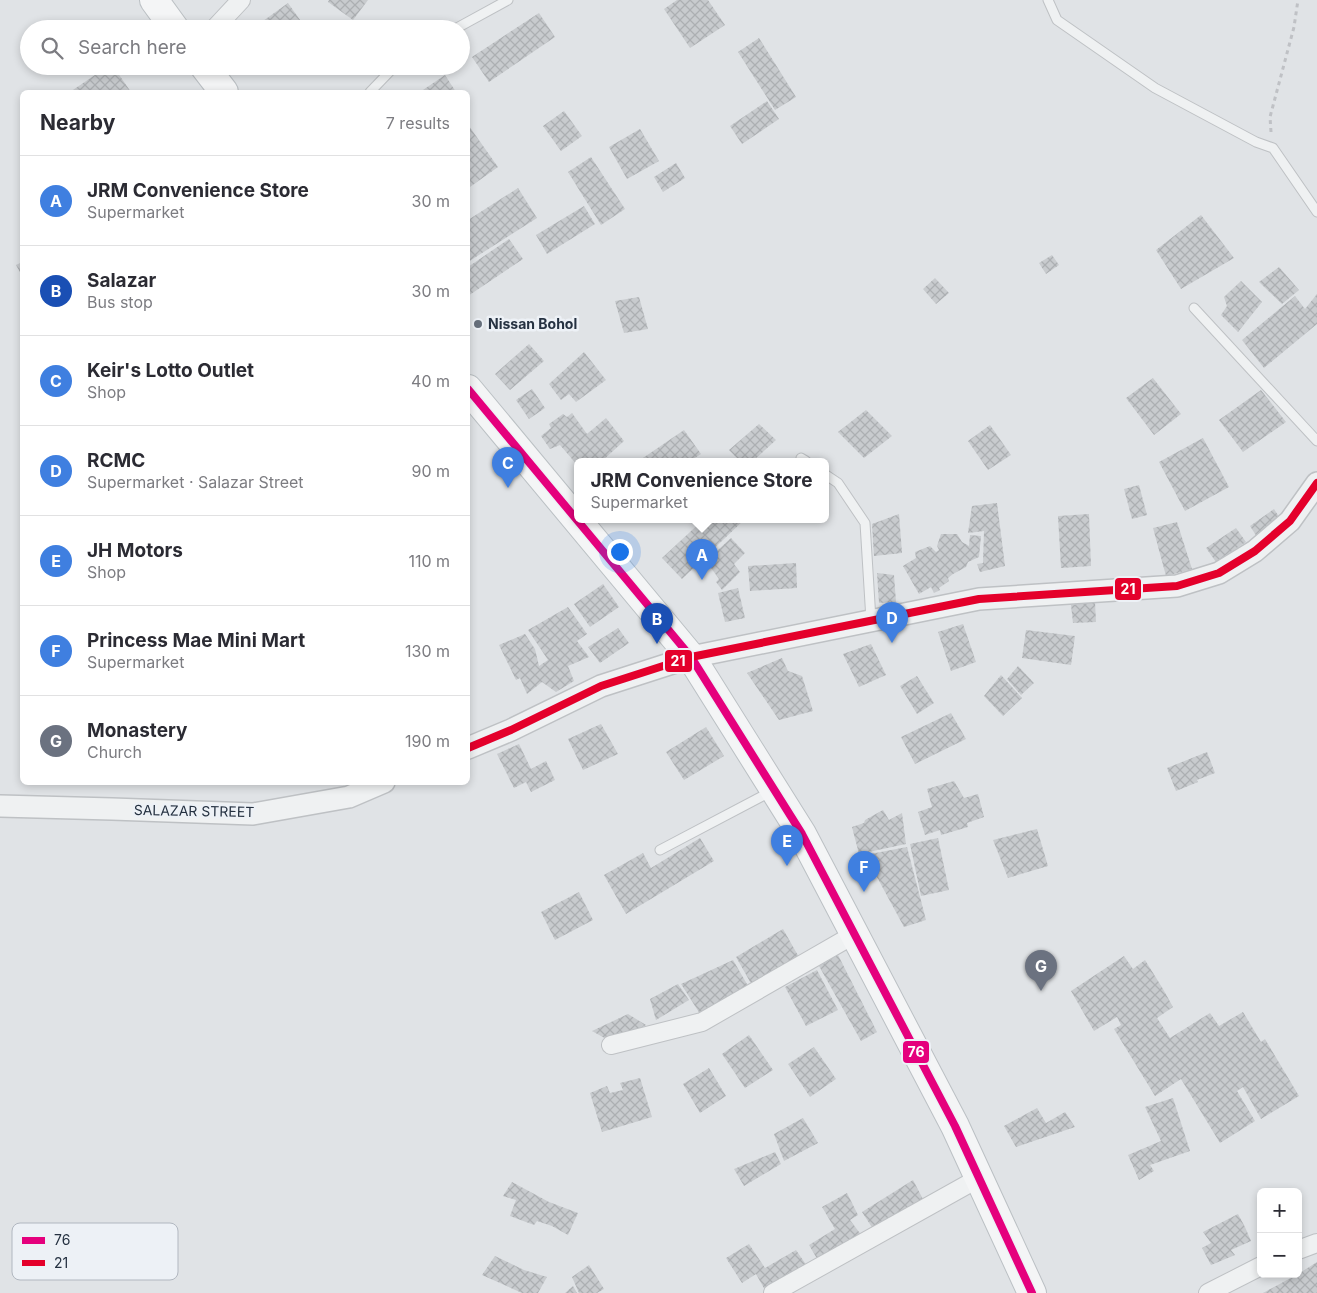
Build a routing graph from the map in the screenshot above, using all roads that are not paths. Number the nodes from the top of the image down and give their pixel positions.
1 (154, 0) edge
2 (241, 0) edge
3 (508, 0) edge
4 (1048, 0) edge
5 (168, 20) edge
6 (222, 20) edge
7 (470, 21) edge
8 (211, 75) edge
9 (386, 75) edge
10 (222, 90) edge
11 (372, 90) edge
12 (1317, 212) edge
13 (1194, 308) dead end
14 (470, 391) edge
15 (1317, 441) edge
16 (829, 477) edge
17 (1317, 483) edge
18 (574, 516) edge
19 (580, 523) edge
20 (871, 620) junction
21 (691, 656) junction
22 (470, 747) edge
23 (377, 785) edge
24 (774, 790) junction
25 (0, 806) edge
26 (660, 850) dead end
27 (855, 934) junction
28 (611, 1045) dead end
29 (979, 1178) junction
30 (1317, 1243) edge
31 (1302, 1249) edge
32 (1257, 1268) edge
33 (774, 1293) edge
34 (1032, 1293) edge
35 (1208, 1293) edge

1 - 5 main road
2 - 6 street
3 - 7 lane
4 - 12 lane
8 - 10 main road
9 - 11 lane
13 - 15 lane
14 - 18 main road
16 - 20 lane
17 - 20 street
19 - 21 main road
20 - 21 street
21 - 22 street
21 - 24 main road
23 - 25 street, SALAZAR STREET
24 - 26 lane
24 - 27 main road
27 - 28 street
27 - 29 main road
29 - 33 street
29 - 34 main road
30 - 31 street
32 - 35 street

